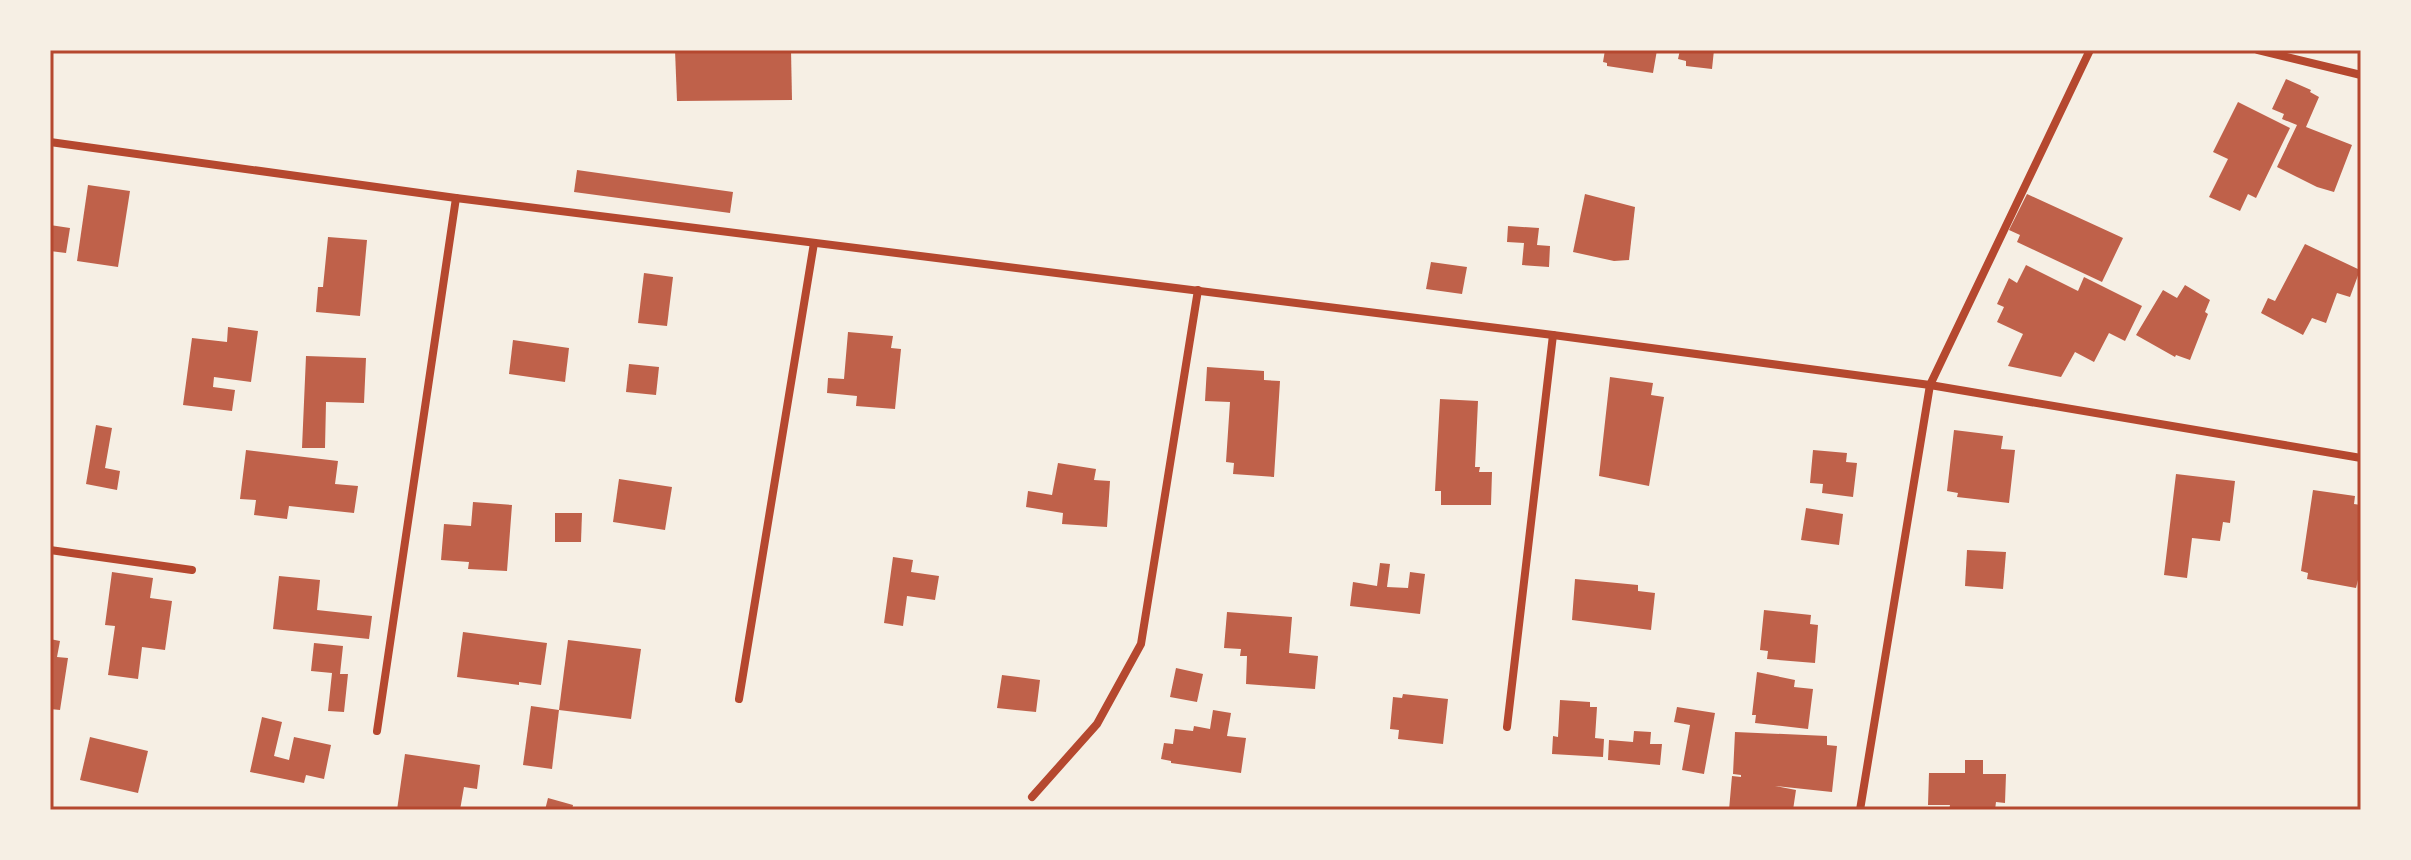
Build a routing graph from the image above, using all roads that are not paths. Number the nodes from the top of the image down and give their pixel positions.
1 (2090, 50) edge
2 (2258, 50) edge
3 (2361, 75) edge
4 (50, 142) edge
5 (456, 198) junction
6 (814, 243) junction
7 (1198, 290) junction
8 (1553, 335) junction
9 (1930, 385) junction
10 (2361, 458) edge
11 (50, 550) edge
12 (192, 570) dead end
13 (739, 699) dead end
14 (1507, 727) dead end
15 (377, 731) dead end
16 (1032, 797) dead end
17 (1860, 810) edge

1 - 9 street
2 - 3 street
4 - 5 street
5 - 6 street
5 - 15 street
6 - 7 street
6 - 13 street
7 - 8 street
7 - 16 street
8 - 9 street
8 - 14 street
9 - 10 street
9 - 17 street
11 - 12 street

